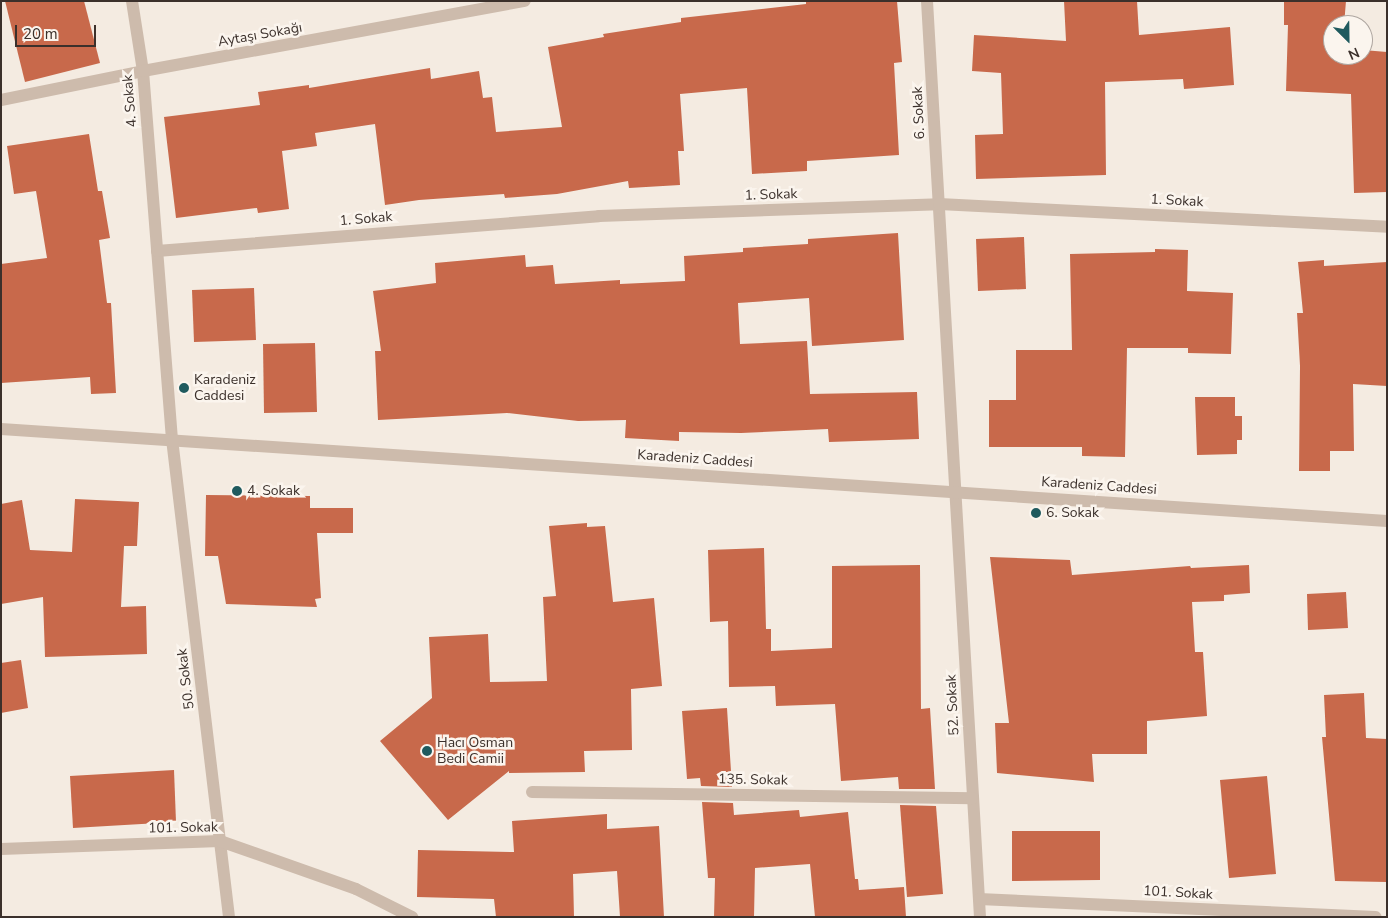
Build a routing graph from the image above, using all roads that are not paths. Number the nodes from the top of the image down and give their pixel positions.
1 (132, 1) edge
2 (525, 1) edge
3 (927, 1) edge
4 (143, 71) junction
5 (1, 100) edge
6 (939, 204) junction
7 (1387, 227) edge
8 (157, 251) junction
9 (1, 429) edge
10 (172, 439) junction
11 (956, 492) junction
12 (1387, 521) edge
13 (532, 792) dead end
14 (973, 798) junction
15 (220, 841) junction
16 (1, 849) edge
17 (979, 899) junction
18 (229, 917) edge
19 (412, 917) edge
20 (980, 917) edge
21 (1376, 917) edge

1 - 4 street, 4. Sokak
2 - 4 street, Aytaşı Sokağı
3 - 6 street, 6. Sokak
4 - 5 street, Aytaşı Sokağı
4 - 8 street, 4. Sokak
6 - 7 street, 1. Sokak
6 - 8 street, 1. Sokak
6 - 11 street, 6. Sokak
8 - 10 street, 4. Sokak
9 - 10 street, Karadeniz Caddesi
10 - 11 street, Karadeniz Caddesi
10 - 15 street, 50. Sokak
11 - 12 street, Karadeniz Caddesi
11 - 14 street, 52. Sokak
13 - 14 street, 135. Sokak
14 - 17 street, 52. Sokak
15 - 16 street, 101. Sokak
15 - 18 street, 50. Sokak
15 - 19 street, 101. Sokak
17 - 20 street, 52. Sokak
17 - 21 street, 101. Sokak

